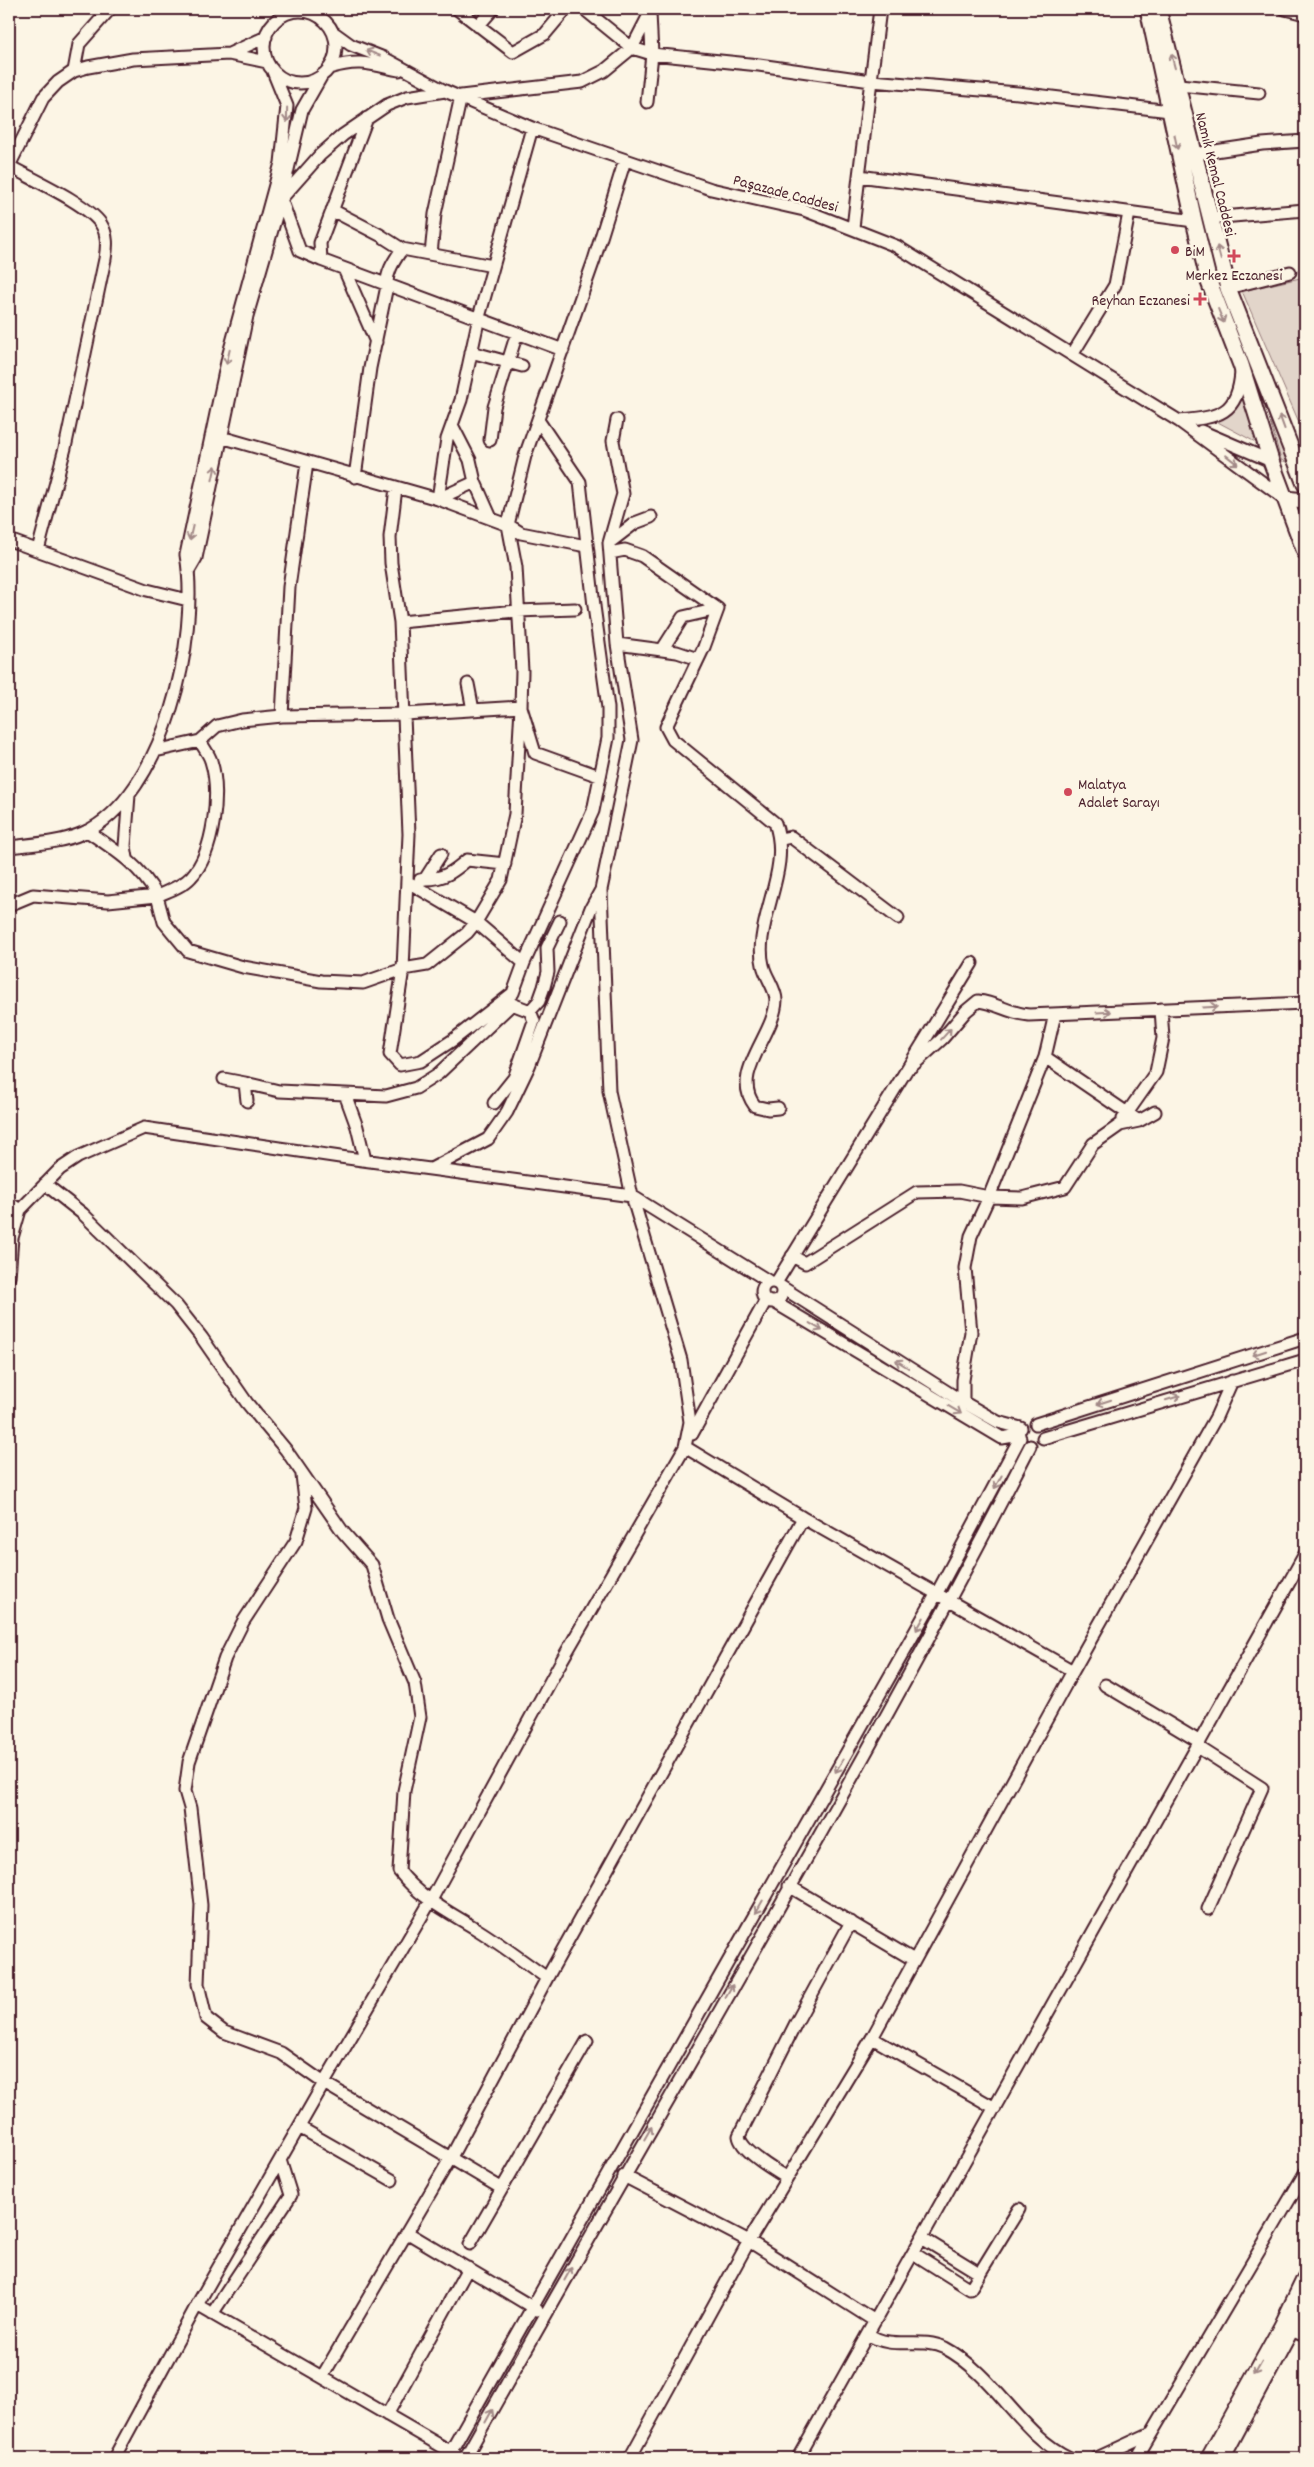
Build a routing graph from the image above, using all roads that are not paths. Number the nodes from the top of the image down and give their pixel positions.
1 (110, 9) edge
2 (280, 9) edge
3 (457, 9) edge
4 (493, 9) edge
5 (566, 9) edge
6 (584, 9) edge
7 (880, 9) edge
8 (1148, 9) edge
9 (1158, 9) edge
10 (1286, 9) edge
11 (312, 11) edge
12 (650, 11) edge
13 (1305, 14) edge
14 (274, 22) junction
15 (478, 26) junction
16 (333, 32) junction
17 (266, 36) junction
18 (632, 48) junction
19 (229, 54) junction
20 (652, 54) junction
21 (270, 65) junction
22 (74, 71) junction
23 (326, 71) junction
24 (413, 73) junction
25 (871, 81) junction
26 (1179, 85) junction
27 (445, 91) junction
28 (1259, 93) dead end
29 (461, 96) junction
30 (647, 102) dead end
31 (1170, 112) junction
32 (367, 118) junction
33 (532, 128) junction
34 (1305, 141) edge
35 (1195, 154) junction
36 (625, 160) junction
37 (9, 166) edge
38 (858, 176) junction
39 (281, 199) junction
40 (332, 210) junction
41 (1305, 210) edge
42 (1128, 213) junction
43 (1210, 218) junction
44 (1194, 221) junction
45 (853, 228) junction
46 (402, 249) junction
47 (431, 254) junction
48 (320, 260) junction
49 (493, 266) junction
50 (344, 269) junction
51 (1290, 272) dead end
52 (387, 286) junction
53 (1228, 288) junction
54 (479, 317) junction
55 (517, 333) junction
56 (376, 342) junction
57 (563, 350) junction
58 (471, 352) junction
59 (1072, 355) junction
60 (508, 362) junction
61 (1241, 365) junction
62 (522, 366) dead end
63 (538, 420) junction
64 (618, 420) dead end
65 (1179, 421) junction
66 (452, 426) junction
67 (221, 437) junction
68 (490, 440) dead end
69 (1271, 461) junction
70 (307, 463) junction
71 (1302, 470) edge
72 (355, 477) junction
73 (475, 482) junction
74 (1305, 484) edge
75 (396, 488) junction
76 (1282, 491) junction
77 (438, 499) junction
78 (1305, 501) edge
79 (651, 517) dead end
80 (491, 518) junction
81 (508, 525) junction
82 (9, 540) edge
83 (586, 546) junction
84 (609, 548) junction
85 (38, 550) junction
86 (1305, 552) edge
87 (189, 570) junction
88 (188, 600) junction
89 (575, 609) dead end
90 (718, 609) junction
91 (518, 611) junction
92 (400, 622) junction
93 (617, 644) junction
94 (662, 650) junction
95 (698, 658) junction
96 (468, 684) dead end
97 (521, 707) junction
98 (473, 710) junction
99 (405, 714) junction
100 (282, 716) junction
101 (200, 741) junction
102 (155, 751) junction
103 (599, 776) junction
104 (129, 795) junction
105 (87, 831) junction
106 (780, 839) junction
107 (9, 847) edge
108 (441, 854) dead end
109 (127, 858) junction
110 (505, 864) junction
111 (425, 879) junction
112 (408, 882) junction
113 (601, 890) junction
114 (158, 896) junction
115 (9, 905) edge
116 (898, 918) dead end
117 (560, 921) dead end
118 (476, 922) junction
119 (524, 963) junction
120 (972, 963) dead end
121 (403, 969) junction
122 (1305, 1003) edge
123 (1161, 1009) junction
124 (530, 1011) junction
125 (1055, 1014) junction
126 (1045, 1058) junction
127 (911, 1067) junction
128 (224, 1079) dead end
129 (245, 1083) junction
130 (345, 1094) junction
131 (247, 1101) dead end
132 (494, 1103) dead end
133 (778, 1108) dead end
134 (1155, 1112) dead end
135 (1127, 1113) junction
136 (1140, 1121) junction
137 (1120, 1125) junction
138 (365, 1160) junction
139 (431, 1169) junction
140 (45, 1184) junction
141 (632, 1196) junction
142 (989, 1197) junction
143 (9, 1203) edge
144 (20, 1210) junction
145 (792, 1256) junction
146 (9, 1277) edge
147 (775, 1284) junction
148 (770, 1301) junction
149 (1305, 1338) edge
150 (1305, 1360) edge
151 (1232, 1381) junction
152 (963, 1402) junction
153 (1036, 1424) junction
154 (1020, 1434) junction
155 (1043, 1438) junction
156 (685, 1446) junction
157 (1030, 1446) junction
158 (302, 1473) junction
159 (803, 1518) junction
160 (1305, 1554) edge
161 (937, 1593) junction
162 (950, 1601) junction
163 (1073, 1671) junction
164 (1105, 1685) dead end
165 (1199, 1745) junction
166 (789, 1886) junction
167 (430, 1902) junction
168 (1208, 1908) dead end
169 (851, 1922) junction
170 (914, 1960) junction
171 (548, 1978) junction
172 (872, 2038) junction
173 (587, 2041) dead end
174 (324, 2083) junction
175 (995, 2108) junction
176 (299, 2127) junction
177 (450, 2159) junction
178 (280, 2160) junction
179 (1305, 2173) edge
180 (624, 2176) junction
181 (787, 2178) junction
182 (392, 2180) dead end
183 (501, 2188) junction
184 (1018, 2209) dead end
185 (408, 2233) junction
186 (922, 2238) junction
187 (749, 2241) junction
188 (470, 2244) dead end
189 (914, 2253) junction
190 (468, 2268) junction
191 (979, 2273) junction
192 (1305, 2278) edge
193 (1305, 2303) edge
194 (197, 2305) junction
195 (532, 2308) junction
196 (212, 2314) junction
197 (545, 2314) junction
198 (875, 2321) junction
199 (1293, 2330) edge
200 (868, 2334) junction
201 (322, 2377) junction
202 (387, 2415) junction
203 (1151, 2433) junction
204 (118, 2455) edge
205 (449, 2455) edge
206 (464, 2458) edge
207 (630, 2458) edge
208 (798, 2458) edge
209 (1070, 2458) edge
210 (1097, 2458) edge
211 (1137, 2458) edge
212 (1209, 2458) edge
213 (1222, 2458) edge

1 - 22 street
2 - 14 street
3 - 15 street
4 - 15 street
5 - 15 street
6 - 18 street
7 - 25 street
8 - 31 main road, Namık Kemal Caddesi
26 -> 9 main road, Namık Kemal Caddesi
10 - 13 street
11 - 14 street
11 - 16 street
12 - 18 street
12 - 20 street
14 - 17 street
16 - 23 street
24 -> 16 street, Paşazade Caddesi
17 - 19 street
17 - 21 street
18 - 20 street
18 - 29 street
19 - 21 street
19 - 22 street
20 - 25 street
20 - 30 street
21 - 23 street
21 -> 87 street
22 - 37 street
23 - 24 street
23 - 39 street
24 - 27 street, Paşazade Caddesi
25 - 31 street
25 - 38 street
26 - 28 street
26 - 35 main road, Namık Kemal Caddesi
27 - 29 street, Paşazade Caddesi
27 - 32 street
29 - 33 street, Paşazade Caddesi
29 - 47 street
31 -> 44 main road, Namık Kemal Caddesi
32 - 39 street
32 - 40 street
33 - 36 street, Paşazade Caddesi
33 - 49 street
34 - 35 street
35 - 43 main road, Namık Kemal Caddesi
36 - 45 street, Paşazade Caddesi
36 - 57 street
37 - 85 street
38 - 42 street
38 - 45 street
39 - 48 street
39 - 67 street
40 - 46 street
40 - 48 street
41 - 43 street
42 - 44 street
42 - 59 street
53 -> 43 main road, Namık Kemal Caddesi
44 -> 61 main road, Namık Kemal Caddesi
45 - 59 street, Paşazade Caddesi
46 - 47 street
46 - 52 street
47 - 49 street
48 - 50 street
49 - 54 street
50 - 52 street
50 - 56 street
51 - 53 street
52 - 54 street
52 - 56 street
71 -> 53 main road, Namık Kemal Caddesi
54 - 55 street
54 - 58 street
55 - 57 street
55 - 60 street
56 - 72 street
57 - 63 street
58 - 60 street
58 - 66 street
59 - 65 street, Paşazade Caddesi
60 - 62 street
60 - 68 street
61 - 65 street
61 - 69 main road, Namık Kemal Caddesi
63 - 81 street
63 - 83 street
64 - 84 street
65 - 69 street, Paşazade Caddesi
65 -> 76 street, Paşazade Caddesi
66 - 73 street
66 - 77 street
67 - 70 street
87 -> 67 street
69 - 71 main road
69 - 76 main road, Namık Kemal Caddesi
70 - 72 street
70 - 100 street
71 - 74 main road, Namık Kemal Caddesi
72 - 75 street
73 - 77 street
73 - 80 street
75 - 77 street
75 - 92 street
76 - 78 main road
76 - 86 main road, Namık Kemal Caddesi
77 - 80 street
79 - 84 street
80 - 81 street
81 - 83 street
81 - 91 street
82 - 85 street
83 - 103 street
84 - 90 street
84 - 93 street
85 - 88 street
87 - 88 street
88 - 102 street
89 - 91 street
90 - 94 street
90 - 95 street
91 - 92 street
91 - 97 street
92 - 99 street
93 - 94 street
93 - 113 street
94 - 95 street
95 - 106 street
96 - 98 street
97 - 98 street
97 - 103 street
97 - 110 street
98 - 99 street
99 - 100 street
99 - 112 street
100 - 101 street
101 - 102 street
101 - 114 street
102 - 104 street
103 - 119 street
104 - 105 street
104 - 109 street
105 - 107 street
105 - 109 street
106 - 116 street
106 - 133 street
108 - 111 street
109 - 114 street
110 - 111 street
110 - 118 street
111 - 112 street
112 - 118 street
112 - 121 street
113 - 139 street
113 - 141 street
114 - 115 street
114 - 121 street
117 - 124 street
118 - 119 street
118 - 121 street
119 - 121 street
120 - 127 street
123 -> 122 street
125 -> 123 street
123 - 135 street
124 - 130 street
124 - 132 street
125 - 126 street
127 -> 125 street
126 - 135 street
126 - 142 street
127 - 145 street
128 - 129 street
129 - 130 street
129 - 131 street
130 - 138 street
134 - 136 street
135 - 136 street
135 - 137 street
136 - 137 street
137 - 142 street
138 - 139 street
138 - 140 street
139 - 141 street
140 - 144 street
140 - 158 street
141 - 147 street
141 - 156 street
142 - 145 street
142 - 152 street
143 - 144 street
144 - 146 street
145 - 147 street
147 - 148 street
147 - 148 street
152 -> 147 street
148 -> 154 street
148 - 156 street
149 -> 153 street
150 - 151 street
155 -> 151 street
151 - 163 street
152 - 154 street
153 - 154 street
153 - 155 street
154 - 157 street
154 -> 161 street
155 - 157 street
156 - 159 street
156 - 167 street
157 - 162 street
158 - 167 street
158 - 174 street
159 - 161 street
159 - 171 street
160 - 165 street
161 - 162 street
161 -> 195 street
162 - 163 street
162 - 166 street
163 - 170 street
164 - 165 street
165 - 168 street
165 - 175 street
166 - 169 street
180 -> 166 street
167 - 171 street
167 - 174 street
169 - 170 street
169 - 181 street
170 - 172 street
171 - 177 street
172 - 175 street
172 - 181 street
173 - 183 street
174 - 176 street
174 - 177 street
175 - 186 street
176 - 178 street
176 - 182 street
177 - 183 street
177 - 185 street
178 - 194 street
178 - 196 street
179 - 203 street
180 - 187 street
197 -> 180 street
181 - 187 street
183 - 188 street
184 - 191 street
185 - 190 street
185 - 201 street
186 - 189 street
186 - 191 street
187 - 198 street
187 - 207 street
189 - 191 street
189 - 198 street
190 - 195 street
190 - 202 street
192 - 199 main road
193 - 199 main road
194 - 196 street
194 - 204 street
195 - 197 street
195 - 205 street
196 - 201 street
206 -> 197 street
198 - 200 street
199 -> 212 main road
199 - 213 main road
200 - 208 street
200 - 209 street
201 - 202 street
202 - 205 street
203 - 210 street
203 - 211 street
205 - 206 street

